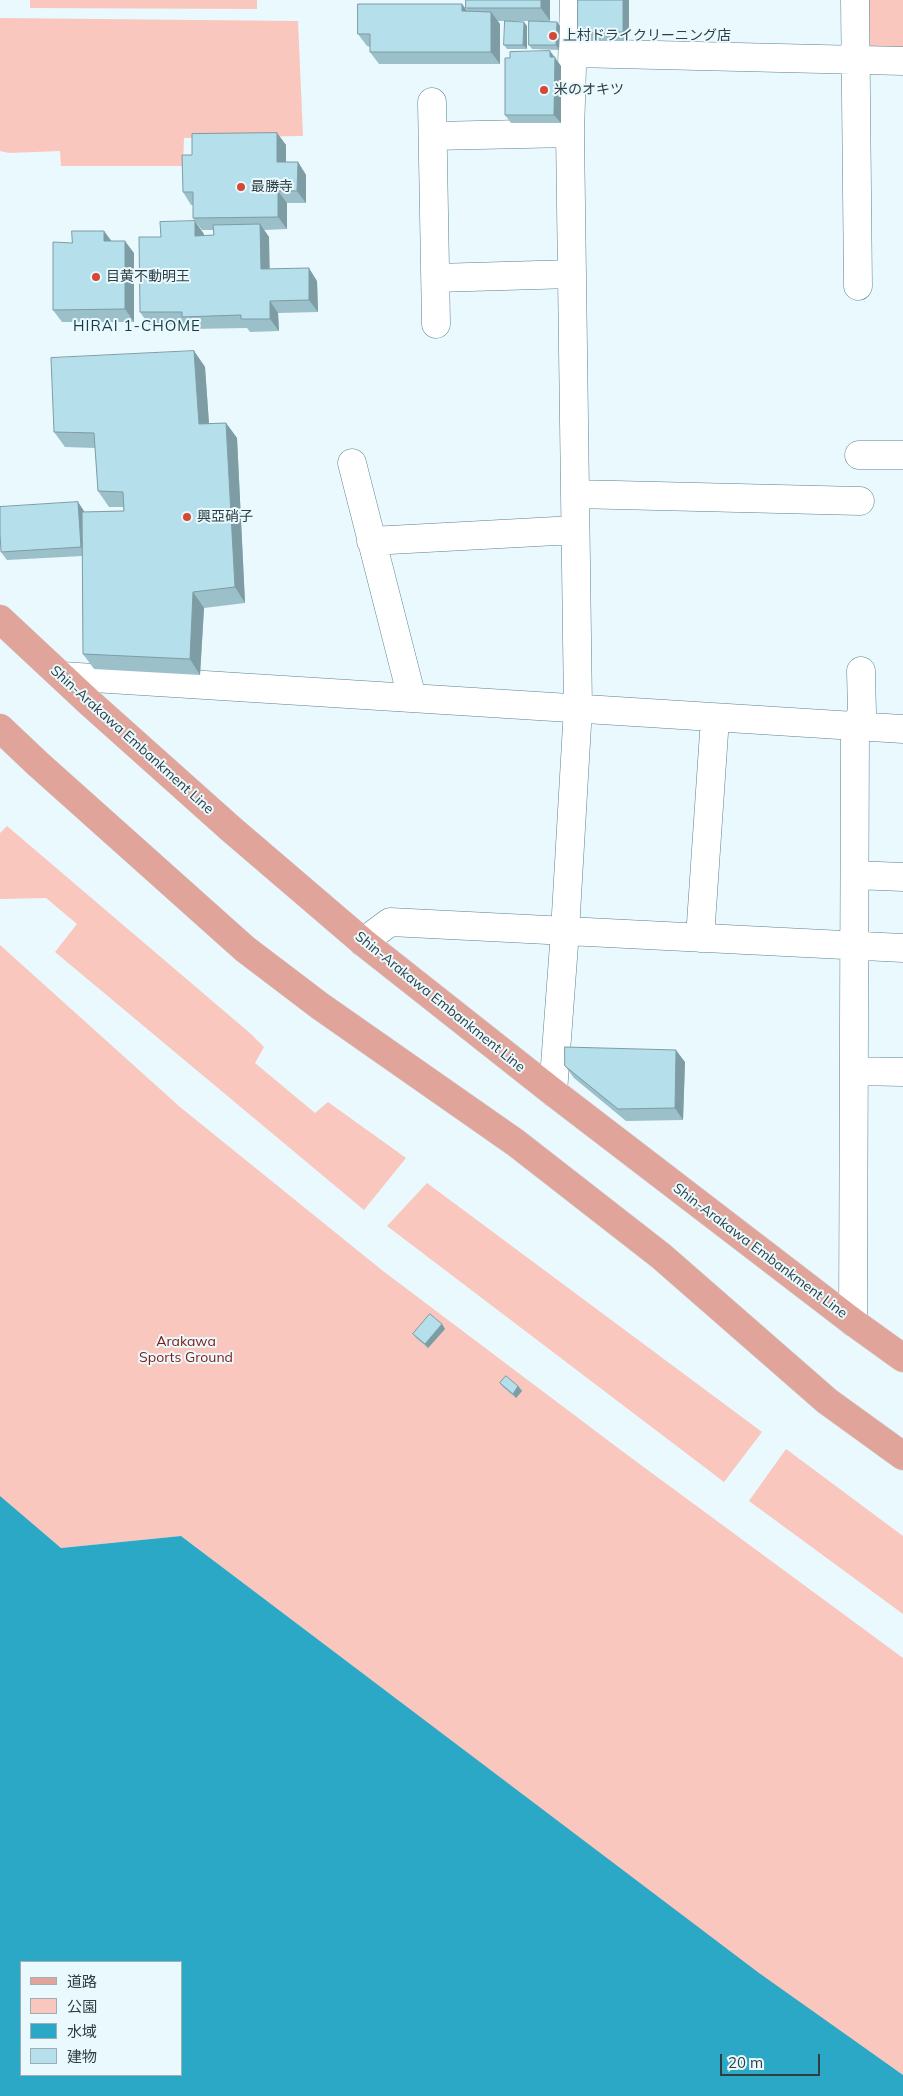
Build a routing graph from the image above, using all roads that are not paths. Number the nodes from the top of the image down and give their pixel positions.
1 (574, 0) edge
2 (855, 0) edge
3 (574, 53) junction
4 (856, 60) junction
5 (903, 61) edge
6 (432, 102) dead end
7 (570, 133) junction
8 (433, 136) junction
9 (572, 274) junction
10 (436, 278) junction
11 (858, 286) dead end
12 (436, 324) dead end
13 (859, 455) dead end
14 (903, 455) edge
15 (352, 463) dead end
16 (575, 494) junction
17 (860, 501) dead end
18 (576, 530) junction
19 (371, 541) junction
20 (0, 619) edge
21 (861, 671) dead end
22 (62, 676) junction
23 (412, 698) junction
24 (578, 708) junction
25 (715, 718) junction
26 (855, 726) junction
27 (0, 728) edge
28 (903, 729) edge
29 (855, 875) junction
30 (903, 877) edge
31 (565, 931) junction
32 (700, 938) junction
33 (363, 942) junction
34 (854, 945) junction
35 (903, 948) edge
36 (854, 1071) junction
37 (903, 1072) edge
38 (553, 1092) junction
39 (853, 1322) junction
40 (903, 1358) edge
41 (903, 1456) edge

1 - 3 street
2 - 4 street
3 - 4 street
3 - 7 street
4 - 5 street
4 - 11 street
6 - 8 street
7 - 8 street
7 - 9 street
8 - 10 street
9 - 10 street
9 - 16 street
10 - 12 street
13 - 14 street
15 - 19 street
16 - 17 street
16 - 18 street
18 - 19 street
18 - 24 street
19 - 23 street
20 - 22 main road, Shin-Arakawa Embankment Line
21 - 26 street
22 - 23 street
22 - 33 main road, Shin-Arakawa Embankment Line
23 - 24 street
24 - 25 street
24 - 31 street
25 - 26 street
25 - 32 street
26 - 28 street
26 - 29 street
27 - 41 main road
29 - 30 street
29 - 34 street
31 - 32 street
31 - 33 street
31 - 38 street
32 - 34 street
33 - 38 main road, Shin-Arakawa Embankment Line
34 - 35 street
34 - 36 street
36 - 37 street
36 - 39 street
38 - 39 main road, Shin-Arakawa Embankment Line
39 - 40 main road, Shin-Arakawa Embankment Line

